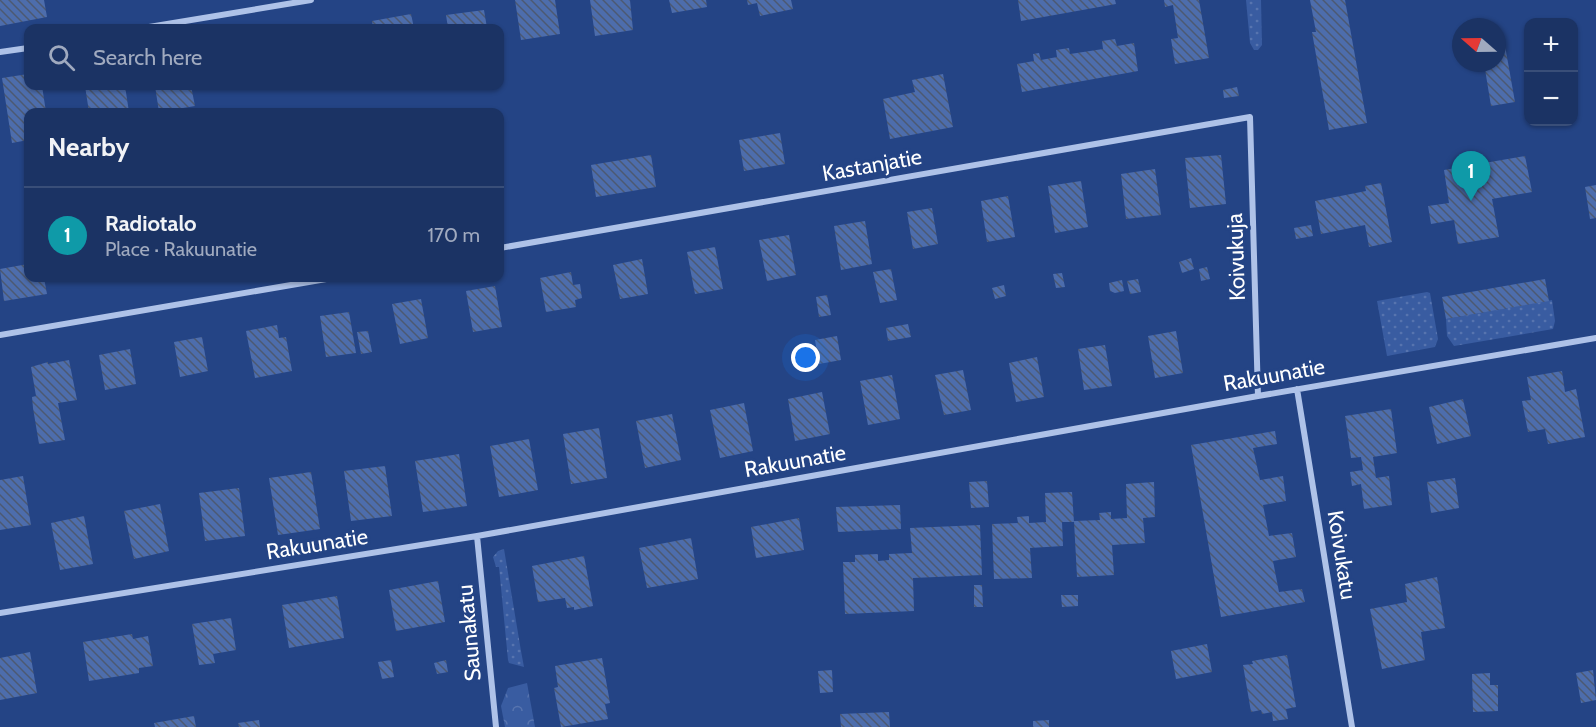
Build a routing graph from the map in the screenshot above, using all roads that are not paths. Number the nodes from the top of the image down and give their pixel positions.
1 (311, 0) edge
2 (167, 24) edge
3 (24, 49) edge
4 (0, 52) edge
5 (1251, 117) joint
6 (504, 247) edge
7 (309, 282) edge
8 (0, 335) edge
9 (1596, 338) edge
10 (1297, 389) junction
11 (1258, 396) junction
12 (477, 536) junction
13 (0, 614) edge
14 (496, 727) edge
15 (1352, 727) edge

1 - 2 street
3 - 4 street
5 - 6 street, Kastanjatie
5 - 11 street, Koivukuja
7 - 8 street
9 - 10 street, Rakuunatie
10 - 11 street, Rakuunatie
10 - 15 street, Koivukatu
11 - 12 street, Rakuunatie
12 - 13 street, Rakuunatie
12 - 14 street, Saunakatu

